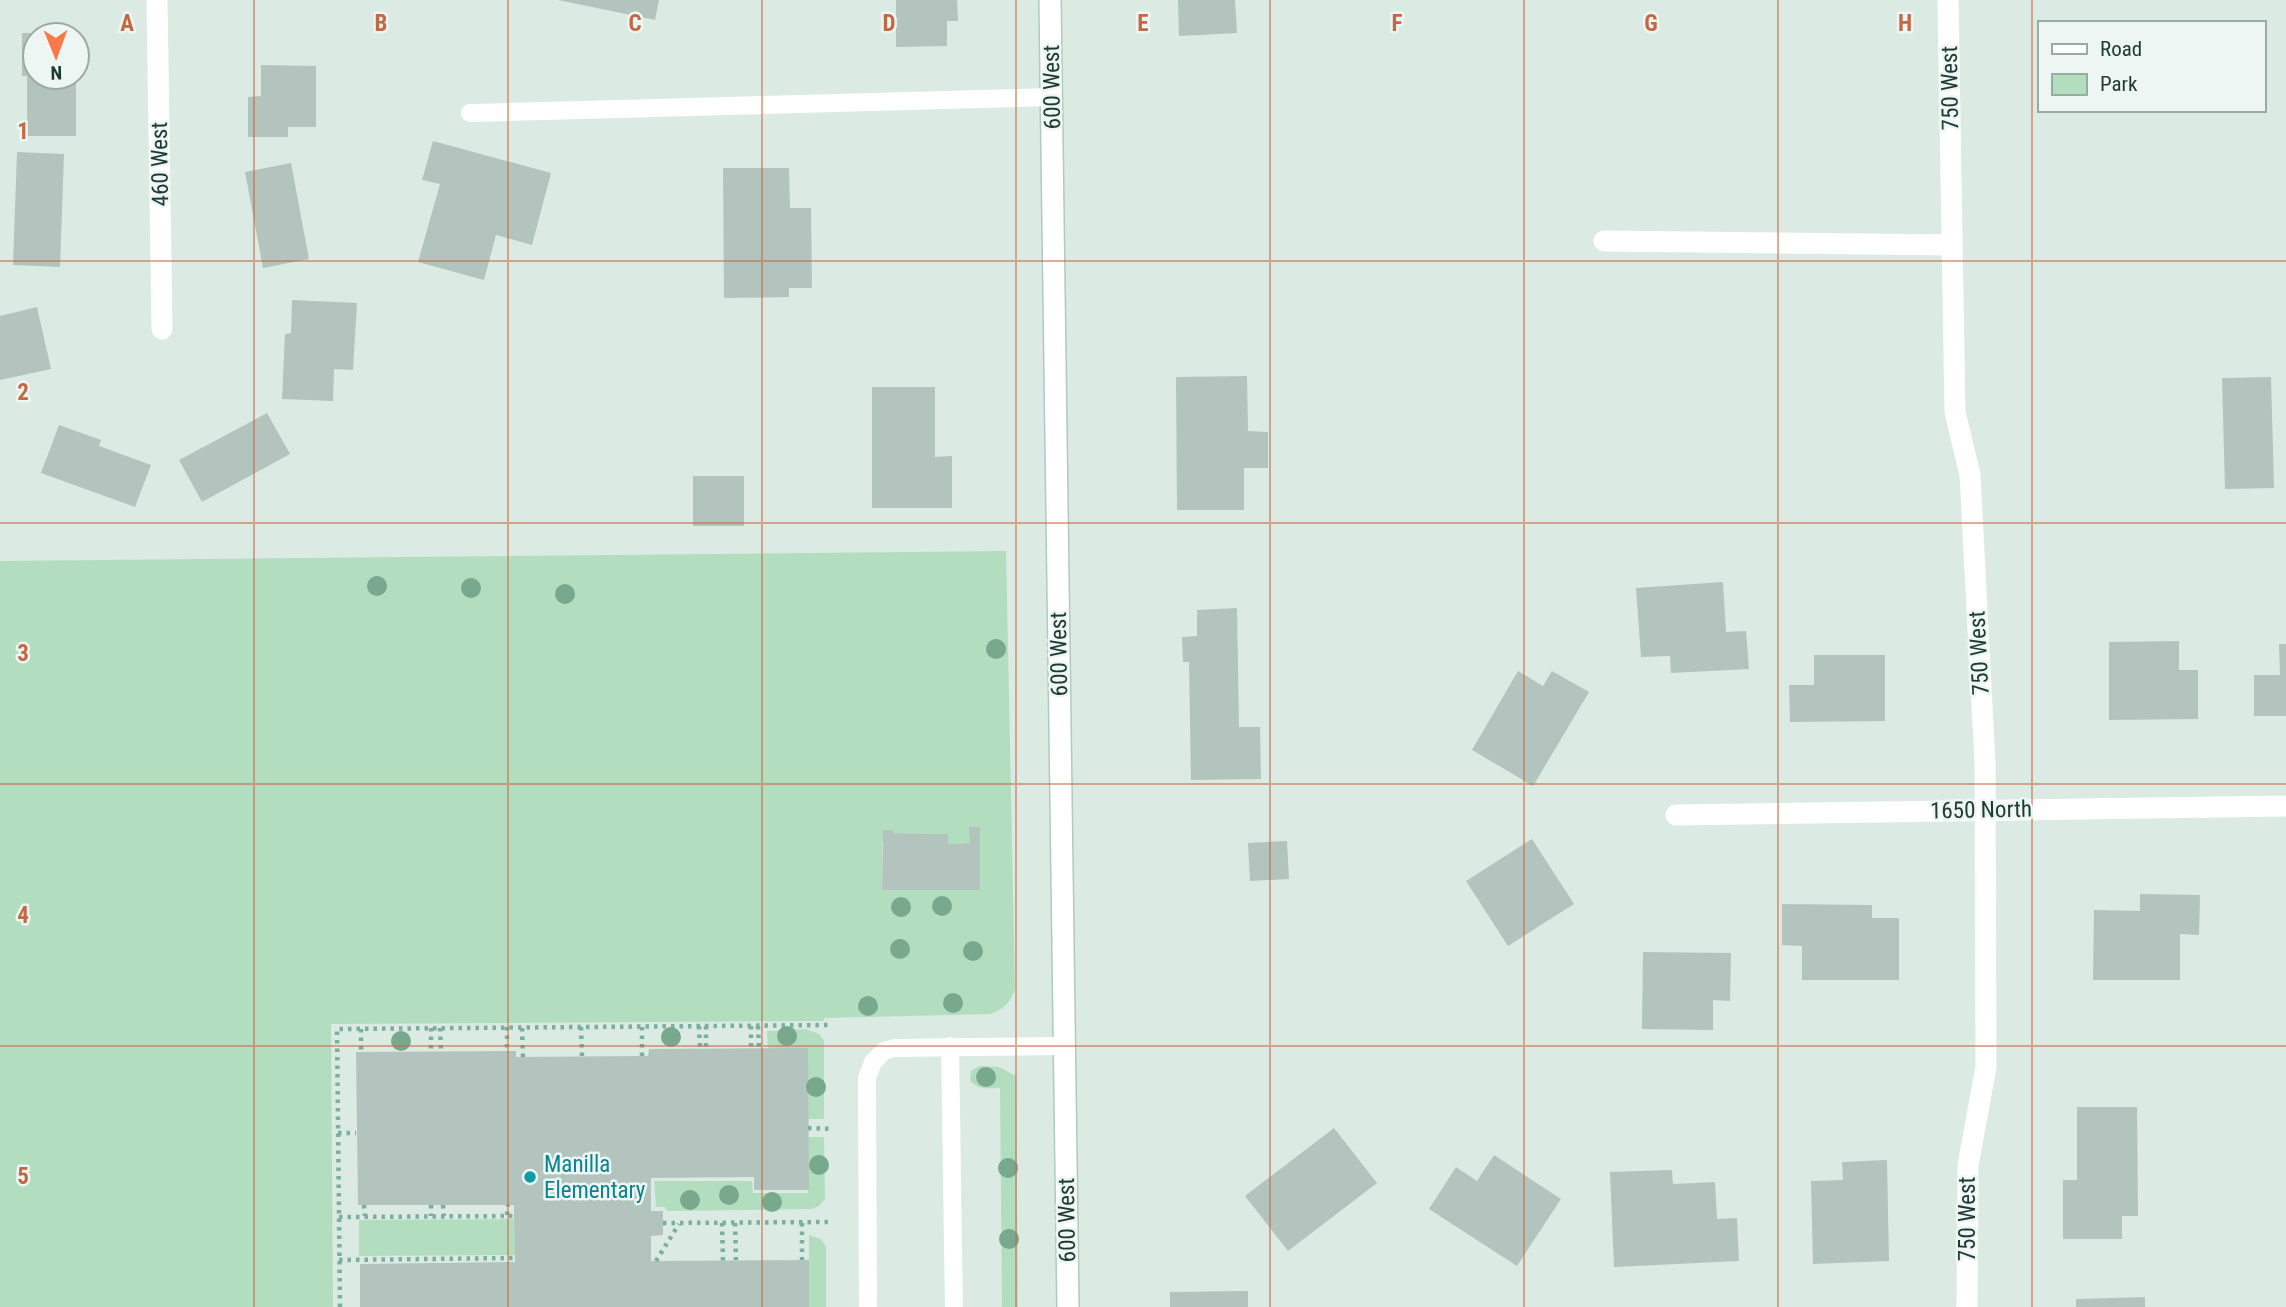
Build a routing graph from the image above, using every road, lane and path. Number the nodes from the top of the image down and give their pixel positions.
1 (157, 0) edge
2 (1050, 0) edge
3 (1948, 0) edge
4 (1052, 97) junction
5 (470, 113) dead end
6 (1604, 241) dead end
7 (1952, 245) junction
8 (162, 329) dead end
9 (2286, 806) edge
10 (1985, 810) junction
11 (1676, 816) dead end
12 (831, 1025) dead end
13 (703, 1026) junction
14 (751, 1026) junction
15 (758, 1026) junction
16 (507, 1027) junction
17 (581, 1027) junction
18 (642, 1027) junction
19 (431, 1028) junction
20 (440, 1028) junction
21 (522, 1028) junction
22 (361, 1029) junction
23 (950, 1046) junction
24 (1064, 1046) junction
25 (703, 1049) dead end
26 (751, 1049) dead end
27 (759, 1049) dead end
28 (431, 1051) dead end
29 (441, 1051) dead end
30 (507, 1051) dead end
31 (361, 1052) dead end
32 (582, 1056) dead end
33 (642, 1056) dead end
34 (523, 1057) dead end
35 (808, 1128) dead end
36 (832, 1129) dead end
37 (338, 1133) junction
38 (356, 1133) dead end
39 (364, 1205) dead end
40 (431, 1205) dead end
41 (443, 1205) dead end
42 (508, 1205) dead end
43 (507, 1215) junction
44 (365, 1216) junction
45 (431, 1216) junction
46 (444, 1216) junction
47 (514, 1216) dead end
48 (339, 1217) junction
49 (832, 1222) dead end
50 (663, 1223) dead end
51 (722, 1223) junction
52 (735, 1223) junction
53 (802, 1223) junction
54 (679, 1224) junction
55 (514, 1258) dead end
56 (339, 1259) junction
57 (736, 1260) dead end
58 (802, 1260) dead end
59 (656, 1261) dead end
60 (723, 1261) dead end
61 (340, 1307) edge
62 (868, 1307) edge
63 (954, 1307) edge
64 (1068, 1307) edge
65 (1967, 1307) edge

1 - 8 street, 460 West
2 - 4 street, 600 West
3 - 7 street, 750 West
4 - 5 lane
4 - 24 street, 600 West
6 - 7 street
7 - 10 street, 750 West
9 - 10 street, 1650 North
10 - 11 street, 1650 North
10 - 65 street, 750 West
12 - 15 path
13 - 14 path
13 - 18 path
13 - 25 path
14 - 15 path
14 - 26 path
15 - 27 path
16 - 20 path
16 - 21 path
16 - 30 path
17 - 18 path
17 - 21 path
17 - 32 path
18 - 33 path
19 - 20 path
19 - 22 path
19 - 28 path
20 - 29 path
21 - 34 path
22 - 31 path
22 - 37 path
23 - 24 lane
23 - 62 lane
23 - 63 lane
24 - 64 street, 600 West
35 - 36 path
37 - 38 path
37 - 48 path
39 - 44 path
40 - 45 path
41 - 46 path
42 - 43 path
43 - 46 path
43 - 47 path
44 - 45 path
44 - 48 path
45 - 46 path
48 - 56 path
49 - 53 path
50 - 54 path
51 - 52 path
51 - 54 path
51 - 60 path
52 - 53 path
52 - 57 path
53 - 58 path
54 - 59 path
55 - 56 path
56 - 61 path

